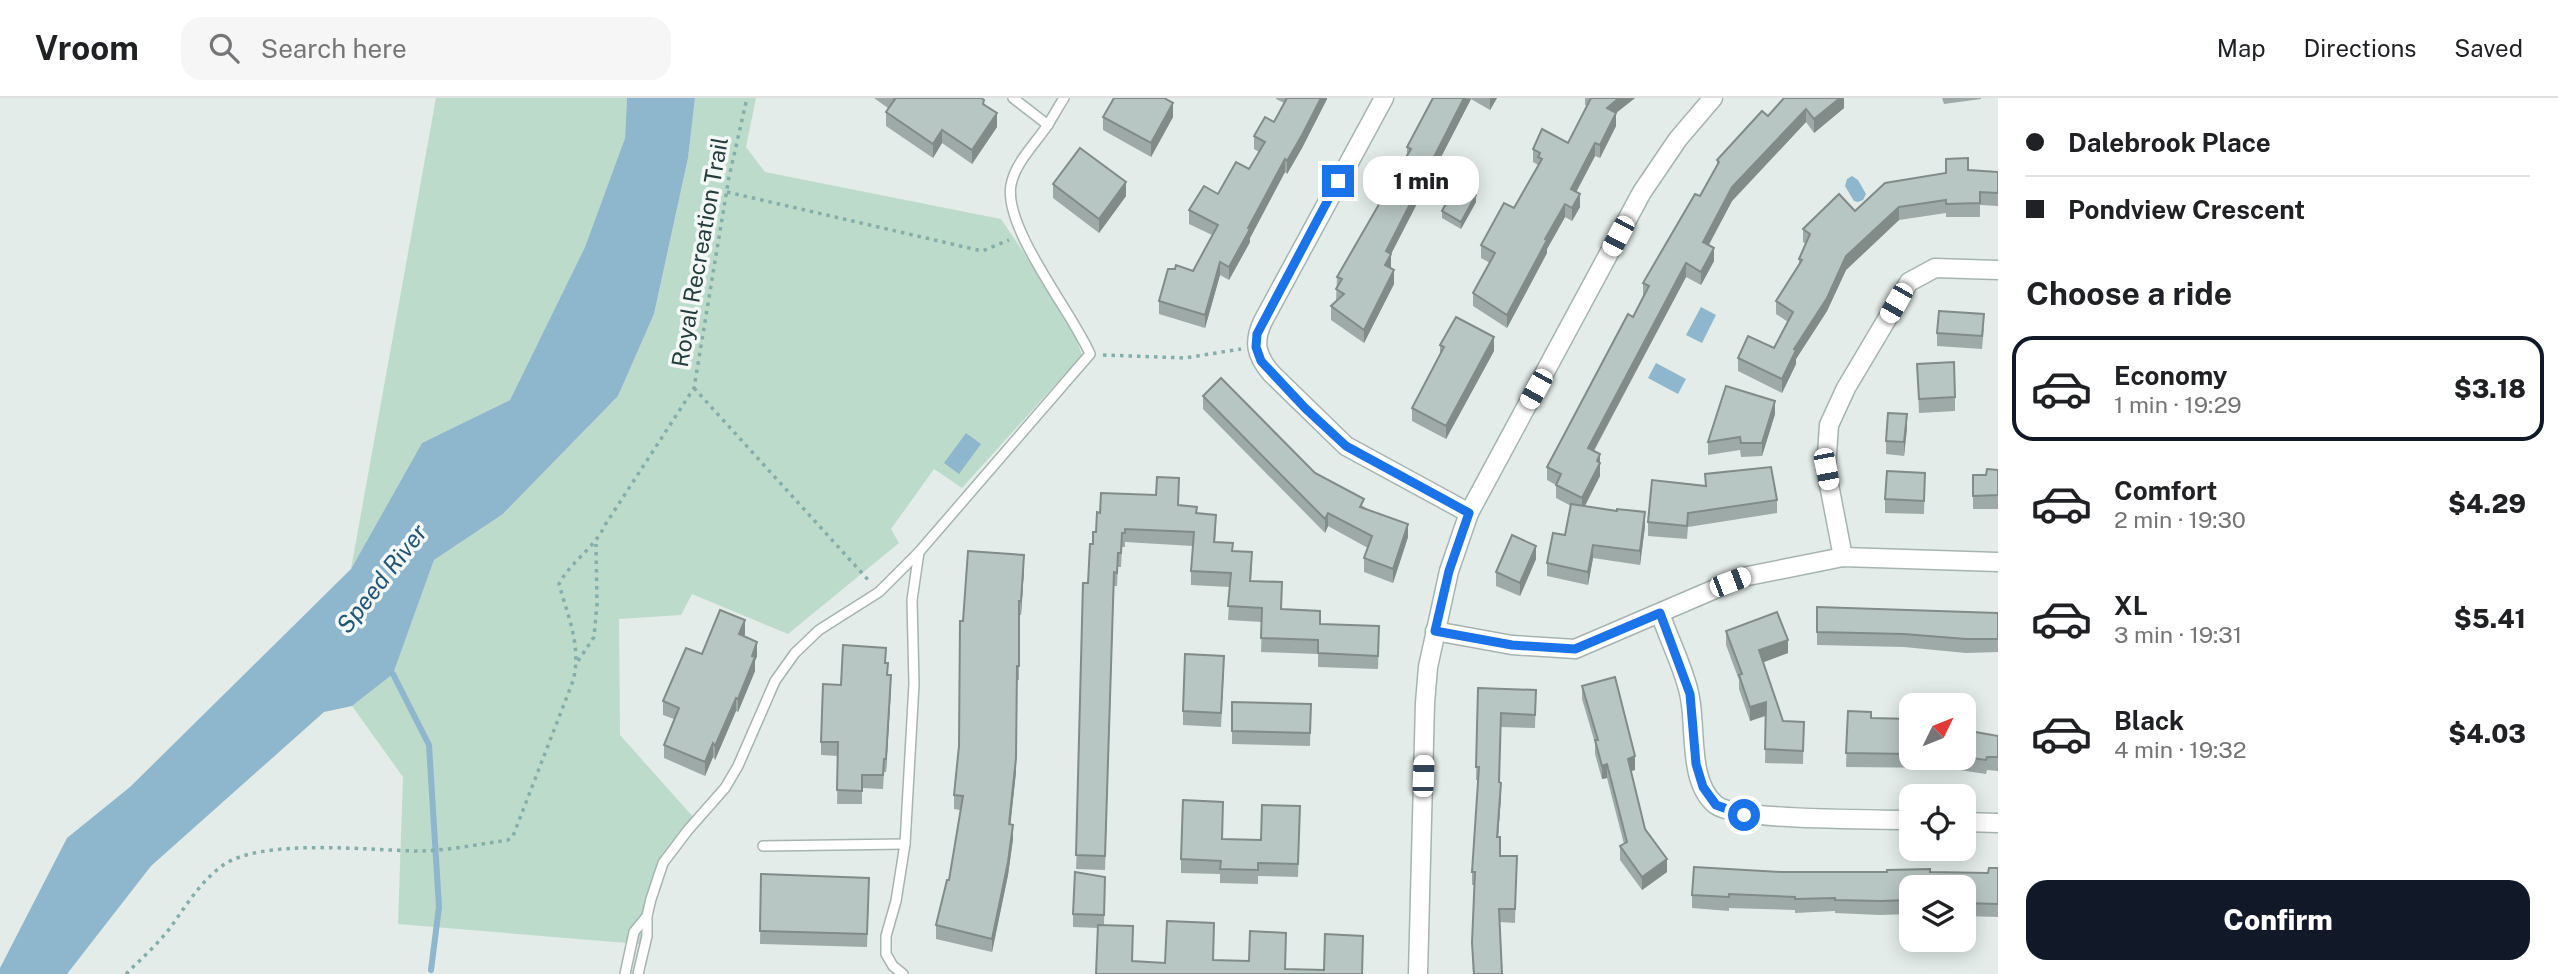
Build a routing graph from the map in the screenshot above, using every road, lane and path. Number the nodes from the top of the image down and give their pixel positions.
1 (747, 98) edge
2 (1013, 98) edge
3 (1064, 98) edge
4 (1384, 98) edge
5 (1713, 98) edge
6 (1048, 125) junction
7 (727, 192) junction
8 (1021, 235) junction
9 (1998, 270) edge
10 (1256, 347) junction
11 (1090, 354) junction
12 (694, 388) junction
13 (1469, 513) junction
14 (596, 542) junction
15 (919, 552) junction
16 (1843, 557) junction
17 (1998, 562) edge
18 (879, 592) junction
19 (1660, 613) junction
20 (1435, 631) junction
21 (578, 663) junction
22 (1899, 820) edge
23 (1976, 822) edge
24 (1998, 823) edge
25 (905, 844) junction
26 (763, 846) dead end
27 (647, 916) junction
28 (126, 974) edge
29 (625, 974) edge
30 (638, 974) edge
31 (903, 974) edge
32 (1418, 974) edge

1 - 7 path, Royal Recreation Trail
2 - 6 lane
3 - 6 lane
4 - 10 street
5 - 13 street
6 - 8 lane
7 - 8 path
7 - 12 path, Royal Recreation Trail
8 - 11 lane
9 - 16 street
10 - 11 path
10 - 13 street
11 - 15 lane
12 - 14 path, Royal Recreation Trail
12 - 18 path
13 - 20 street
14 - 21 path
14 - 21 path, Royal Recreation Trail
15 - 18 lane
15 - 25 lane
16 - 17 street
16 - 19 street
18 - 27 lane
19 - 20 street
19 - 22 street
20 - 32 street
21 - 28 path, Royal Recreation Trail
23 - 24 street
25 - 26 lane
25 - 31 lane
27 - 29 lane
27 - 30 lane

